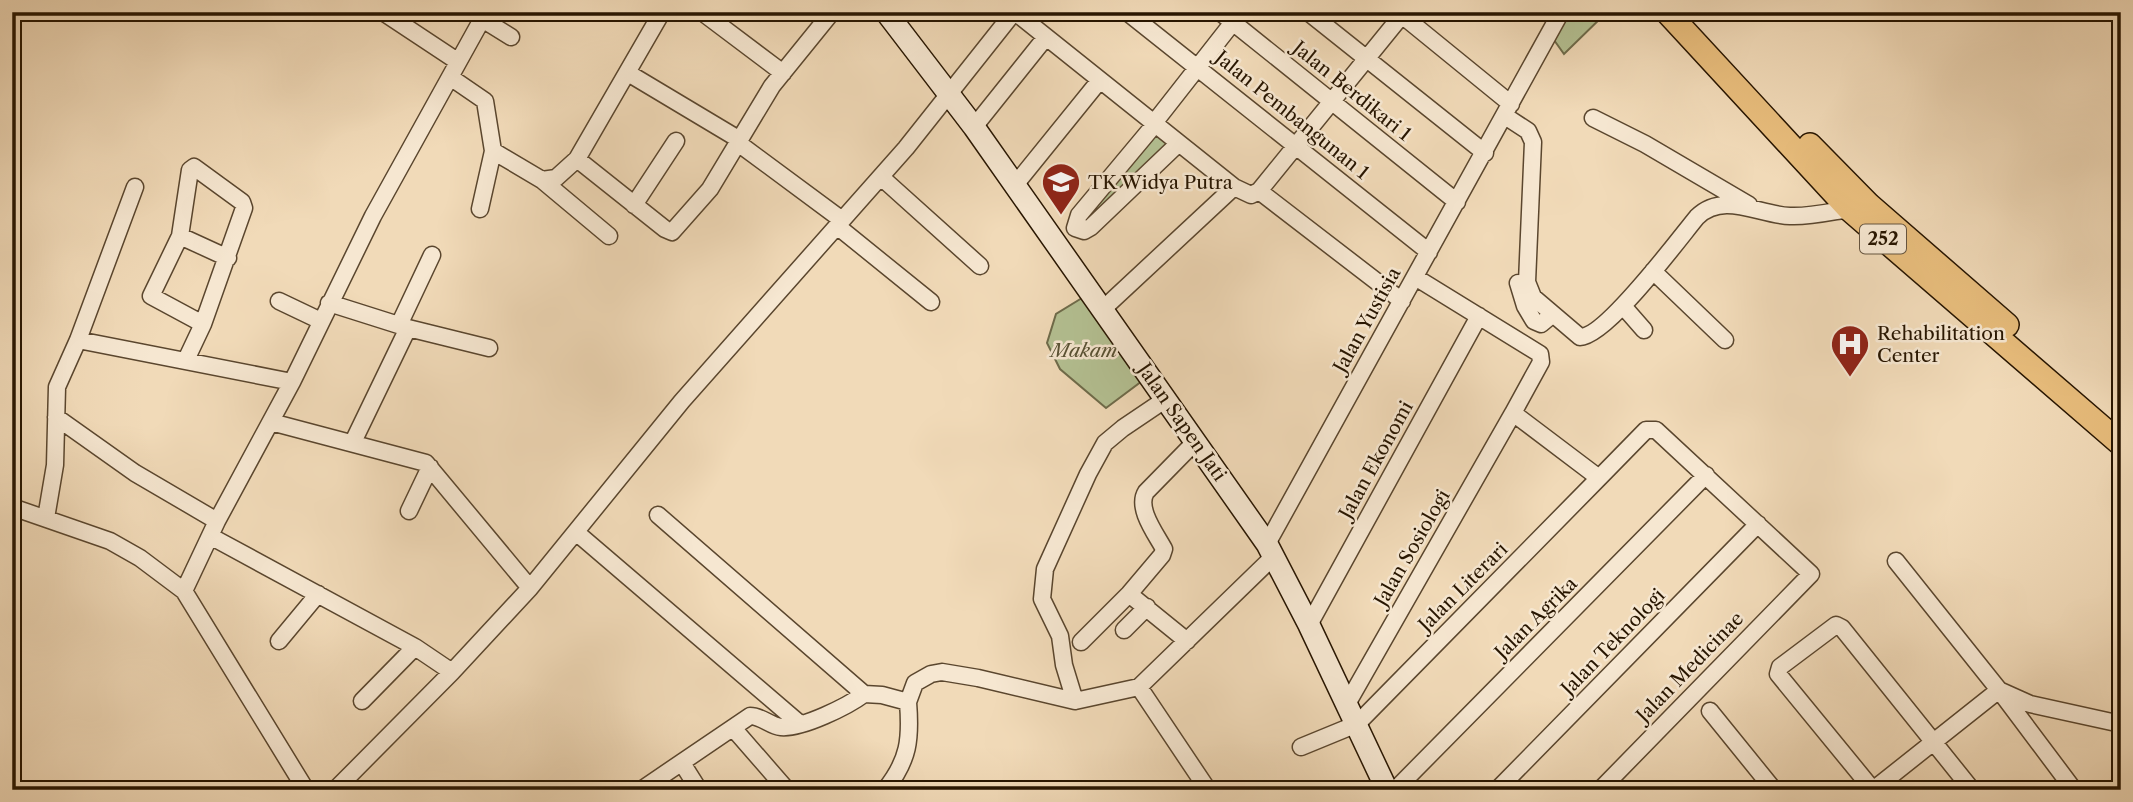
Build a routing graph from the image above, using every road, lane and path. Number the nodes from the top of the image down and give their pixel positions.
1 (383, 12) edge
2 (662, 12) edge
3 (702, 12) edge
4 (832, 12) edge
5 (886, 12) edge
6 (1015, 12) edge
7 (1128, 12) edge
8 (1308, 12) edge
9 (1561, 12) edge
10 (1667, 12) edge
11 (1686, 12) edge
12 (1400, 14) edge
13 (484, 15) edge
14 (1231, 16) edge
15 (511, 37) dead end
16 (1046, 37) junction
17 (1366, 59) junction
18 (457, 61) junction
19 (1197, 66) junction
20 (628, 73) junction
21 (783, 73) junction
22 (450, 77) junction
23 (1100, 80) junction
24 (949, 93) junction
25 (1332, 102) junction
26 (1504, 118) junction
27 (1593, 118) dead end
28 (1154, 123) junction
29 (974, 127) junction
30 (676, 141) dead end
31 (739, 141) junction
32 (1179, 143) junction
33 (1296, 145) junction
34 (494, 151) junction
35 (1485, 153) junction
36 (577, 159) junction
37 (881, 177) junction
38 (542, 180) junction
39 (1015, 185) junction
40 (135, 187) dead end
41 (1234, 187) junction
42 (1259, 191) junction
43 (1457, 202) junction
44 (634, 205) junction
45 (480, 209) dead end
46 (1849, 209) junction
47 (1760, 211) junction
48 (839, 223) junction
49 (180, 236) junction
50 (609, 236) dead end
51 (1429, 252) junction
52 (432, 255) dead end
53 (228, 258) junction
54 (980, 266) dead end
55 (1653, 271) junction
56 (1415, 277) junction
57 (279, 301) dead end
58 (1402, 301) junction
59 (931, 302) dead end
60 (329, 303) junction
61 (1623, 306) junction
62 (1103, 309) junction
63 (1479, 316) junction
64 (321, 321) junction
65 (203, 324) junction
66 (403, 327) junction
67 (1644, 330) dead end
68 (78, 340) junction
69 (1725, 341) dead end
70 (489, 348) dead end
71 (186, 360) junction
72 (292, 382) junction
73 (1166, 399) junction
74 (1513, 413) junction
75 (56, 417) junction
76 (271, 422) junction
77 (2121, 423) edge
78 (353, 442) junction
79 (1195, 442) junction
80 (2121, 444) edge
81 (430, 467) junction
82 (1706, 475) junction
83 (1599, 478) junction
84 (12, 508) edge
85 (409, 511) dead end
86 (658, 515) dead end
87 (46, 518) junction
88 (1758, 524) junction
89 (213, 529) junction
90 (577, 533) junction
91 (1270, 550) junction
92 (1896, 561) dead end
93 (530, 588) junction
94 (184, 590) junction
95 (318, 594) junction
96 (1129, 594) junction
97 (1147, 607) junction
98 (1309, 625) junction
99 (1124, 630) dead end
100 (279, 641) dead end
101 (1187, 641) junction
102 (1081, 642) dead end
103 (415, 646) junction
104 (452, 672) junction
105 (1139, 687) junction
106 (1999, 690) junction
107 (863, 694) junction
108 (362, 701) dead end
109 (1075, 701) junction
110 (908, 702) junction
111 (1347, 704) junction
112 (1710, 711) dead end
113 (799, 723) junction
114 (1357, 724) junction
115 (2121, 724) edge
116 (733, 728) junction
117 (1933, 742) junction
118 (1301, 747) dead end
119 (682, 763) junction
120 (306, 790) edge
121 (335, 790) edge
122 (641, 790) edge
123 (699, 790) edge
124 (787, 790) edge
125 (885, 790) edge
126 (1208, 790) edge
127 (1387, 790) edge
128 (1395, 790) edge
129 (1497, 790) edge
130 (1600, 790) edge
131 (1774, 790) edge
132 (1972, 790) edge
133 (2074, 790) edge

1 - 18 street
2 - 20 street
3 - 21 street
4 - 21 street
5 - 24 street, Jalan Sapen Jati
6 - 16 street
6 - 24 street
7 - 19 street, Jalan Pembangunan 1
8 - 17 street
9 - 26 street, Jalan Yustisia
10 - 46 main road, 252
11 - 77 main road, 252
12 - 17 street
12 - 26 street
13 - 15 street
13 - 18 street
14 - 19 street
14 - 25 street, Jalan Berdikari 1
16 - 23 street
16 - 29 street
17 - 25 street
17 - 35 street
18 - 22 street
19 - 28 street
19 - 33 street, Jalan Pembangunan 1
20 - 31 street
20 - 36 street
21 - 31 street
22 - 34 street
22 - 60 street
23 - 28 street
23 - 39 street
24 - 29 street, Jalan Sapen Jati
24 - 37 street
25 - 33 street
25 - 43 street, Jalan Berdikari 1
26 - 35 street, Jalan Yustisia
26 - 61 street
27 - 47 street
28 - 32 street
28 - 32 street
29 - 39 street, Jalan Sapen Jati
30 - 44 street
31 - 44 street
31 - 48 street
32 - 41 street
33 - 42 street
33 - 51 street, Jalan Pembangunan 1
34 - 38 street
34 - 45 street
35 - 43 street, Jalan Yustisia
36 - 38 street
36 - 44 street
37 - 48 street
37 - 54 street
38 - 50 street
39 - 62 street, Jalan Sapen Jati
40 - 68 street
41 - 42 street
41 - 62 street
42 - 58 street
43 - 51 street, Jalan Yustisia
46 - 47 street
46 - 80 main road, 252
47 - 55 street
48 - 59 street
48 - 90 street
49 - 53 street
49 - 53 street
49 - 65 street
51 - 56 street, Jalan Yustisia
52 - 66 street
53 - 65 street
55 - 61 street
55 - 69 street
56 - 58 street, Jalan Yustisia
56 - 63 street
57 - 64 street
58 - 91 street, Jalan Yustisia
60 - 64 street
60 - 66 street
61 - 67 street
62 - 73 street, Jalan Sapen Jati
63 - 74 street, Jalan Sosiologi
63 - 98 street, Jalan Ekonomi
64 - 72 street
65 - 71 street
66 - 70 street
66 - 78 street
68 - 71 street
68 - 75 street
71 - 72 street
72 - 76 street
73 - 79 street, Jalan Sapen Jati
73 - 109 street
74 - 83 street
74 - 111 street, Jalan Sosiologi
75 - 87 street
75 - 89 street
76 - 78 street
76 - 89 street
78 - 81 street
79 - 91 street, Jalan Sapen Jati
79 - 96 street
81 - 85 street
81 - 93 street
82 - 83 street, Jalan Literari
82 - 88 street
82 - 128 street, Jalan Agrika
83 - 114 street, Jalan Literari
84 - 87 street
86 - 107 street
87 - 94 street
88 - 129 street, Jalan Teknologi
88 - 130 street, Jalan Medicinae
89 - 94 street
89 - 95 street
90 - 93 street
90 - 113 street
91 - 98 street, Jalan Sapen Jati
91 - 101 street, Jalan Yustisia
92 - 106 street
93 - 104 street
94 - 120 street
95 - 100 street
95 - 103 street
96 - 97 street
96 - 102 street
97 - 99 street
97 - 101 street
98 - 111 street, Jalan Sapen Jati
101 - 105 street, Jalan Yustisia
103 - 104 street
103 - 108 street
104 - 121 street
105 - 109 street
105 - 126 street
106 - 115 street
106 - 117 street
106 - 133 street
107 - 110 street
107 - 113 street
109 - 110 street
110 - 125 street
111 - 114 street, Jalan Sapen Jati
112 - 131 street
113 - 116 street
114 - 118 street
114 - 127 street, Jalan Sapen Jati
116 - 119 street
116 - 124 street
117 - 117 street
117 - 132 street
119 - 122 street
119 - 123 street

